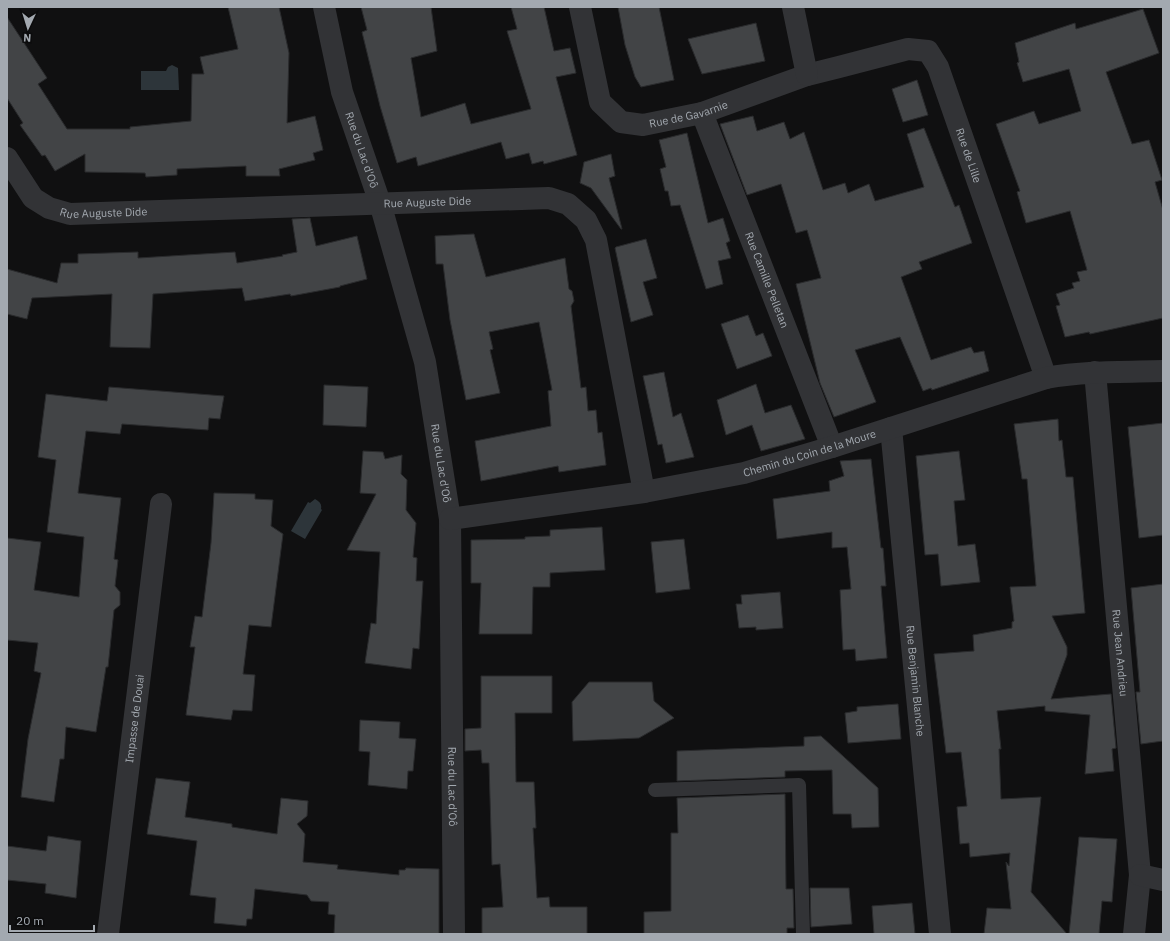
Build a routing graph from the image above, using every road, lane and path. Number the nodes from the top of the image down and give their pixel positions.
1 (324, 7) edge
2 (580, 7) edge
3 (793, 7) edge
4 (808, 76) junction
5 (702, 113) junction
6 (7, 158) edge
7 (380, 203) junction
8 (1163, 371) edge
9 (1095, 372) junction
10 (1046, 378) junction
11 (891, 428) junction
12 (832, 447) junction
13 (644, 492) junction
14 (161, 504) dead end
15 (450, 519) junction
16 (655, 790) dead end
17 (1140, 875) junction
18 (1163, 880) edge
19 (108, 934) edge
20 (454, 934) edge
21 (803, 934) edge
22 (940, 934) edge
23 (1134, 934) edge

1 - 7 street, Rue du Lac d'Oô
2 - 5 street, Rue de Gavarnie
3 - 4 street
4 - 5 street, Rue de Gavarnie
4 - 10 street, Rue de Lille
5 - 12 street, Rue Camille Pelletan
6 - 7 street, Rue Auguste Dide
7 - 13 street, Rue Auguste Dide
7 - 15 street, Rue du Lac d'Oô
8 - 9 street, Chemin du Coin de la Moure
9 - 10 street, Chemin du Coin de la Moure
9 - 17 street, Rue Jean Andrieu
10 - 11 street, Chemin du Coin de la Moure
11 - 12 street, Chemin du Coin de la Moure
11 - 22 street, Rue Benjamin Blanche
12 - 13 street, Chemin du Coin de la Moure
13 - 15 street, Chemin du Coin de la Moure
14 - 19 street, Impasse de Douai
15 - 20 street, Rue du Lac d'Oô
16 - 21 lane
17 - 18 street
17 - 23 street, Rue Jean Andrieu

